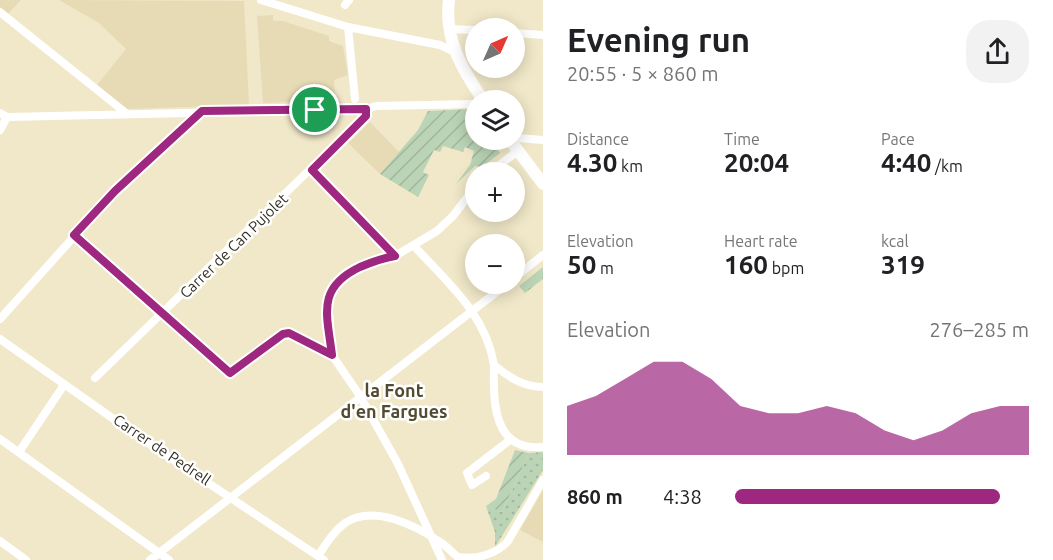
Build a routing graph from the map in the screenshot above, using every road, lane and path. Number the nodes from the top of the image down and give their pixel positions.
1 (261, 0) edge
2 (449, 0) edge
3 (0, 12) edge
4 (348, 27) junction
5 (448, 29) junction
6 (465, 30) edge
7 (525, 34) edge
8 (543, 35) edge
9 (454, 52) junction
10 (477, 90) edge
11 (355, 99) dead end
12 (465, 104) edge
13 (366, 109) junction
14 (202, 111) junction
15 (126, 113) junction
16 (3, 115) edge
17 (0, 130) edge
18 (525, 139) edge
19 (543, 140) edge
20 (508, 150) edge
21 (518, 150) edge
22 (498, 162) edge
23 (312, 170) junction
24 (543, 184) edge
25 (465, 200) edge
26 (74, 235) junction
27 (414, 246) junction
28 (543, 255) edge
29 (395, 256) junction
30 (525, 269) edge
31 (494, 294) edge
32 (472, 311) junction
33 (164, 314) junction
34 (0, 318) edge
35 (0, 339) edge
36 (332, 355) junction
37 (494, 365) junction
38 (95, 378) dead end
39 (64, 385) junction
40 (543, 387) edge
41 (360, 396) junction
42 (0, 439) edge
43 (510, 440) junction
44 (543, 447) edge
45 (19, 452) junction
46 (486, 476) dead end
47 (543, 480) edge
48 (232, 497) junction
49 (431, 537) junction
50 (0, 541) edge
51 (159, 553) junction
52 (321, 558) edge
53 (26, 560) edge
54 (150, 560) edge
55 (169, 560) edge
56 (442, 560) edge

1 - 4 street
2 - 5 street
3 - 15 street
4 - 9 street
4 - 11 street
5 - 6 street
5 - 9 street
7 - 8 street
9 - 10 street
12 - 13 street
13 - 14 street
13 - 23 street, Carrer de Can Pujolet
14 - 15 street
14 - 26 street
15 - 16 street
16 - 17 street
18 - 19 street
20 - 22 street
21 - 24 street
23 - 29 street
23 - 33 street, Carrer de Can Pujolet
25 - 27 street
26 - 33 street
26 - 34 street
27 - 29 street
27 - 32 street
28 - 30 street
29 - 36 street
31 - 32 street
32 - 37 street
32 - 41 street
33 - 36 street
33 - 38 street, Carrer de Can Pujolet
35 - 39 street, Carrer de Pedrell
36 - 41 street
37 - 40 street
37 - 43 street
39 - 45 street
39 - 48 street, Carrer de Pedrell
41 - 48 street
41 - 49 street
42 - 45 street
43 - 44 street
43 - 46 street
45 - 51 street
47 - 49 street
48 - 51 street
48 - 52 street, Carrer de Pedrell
49 - 52 street
49 - 56 street
50 - 53 street
51 - 54 street
51 - 55 street

